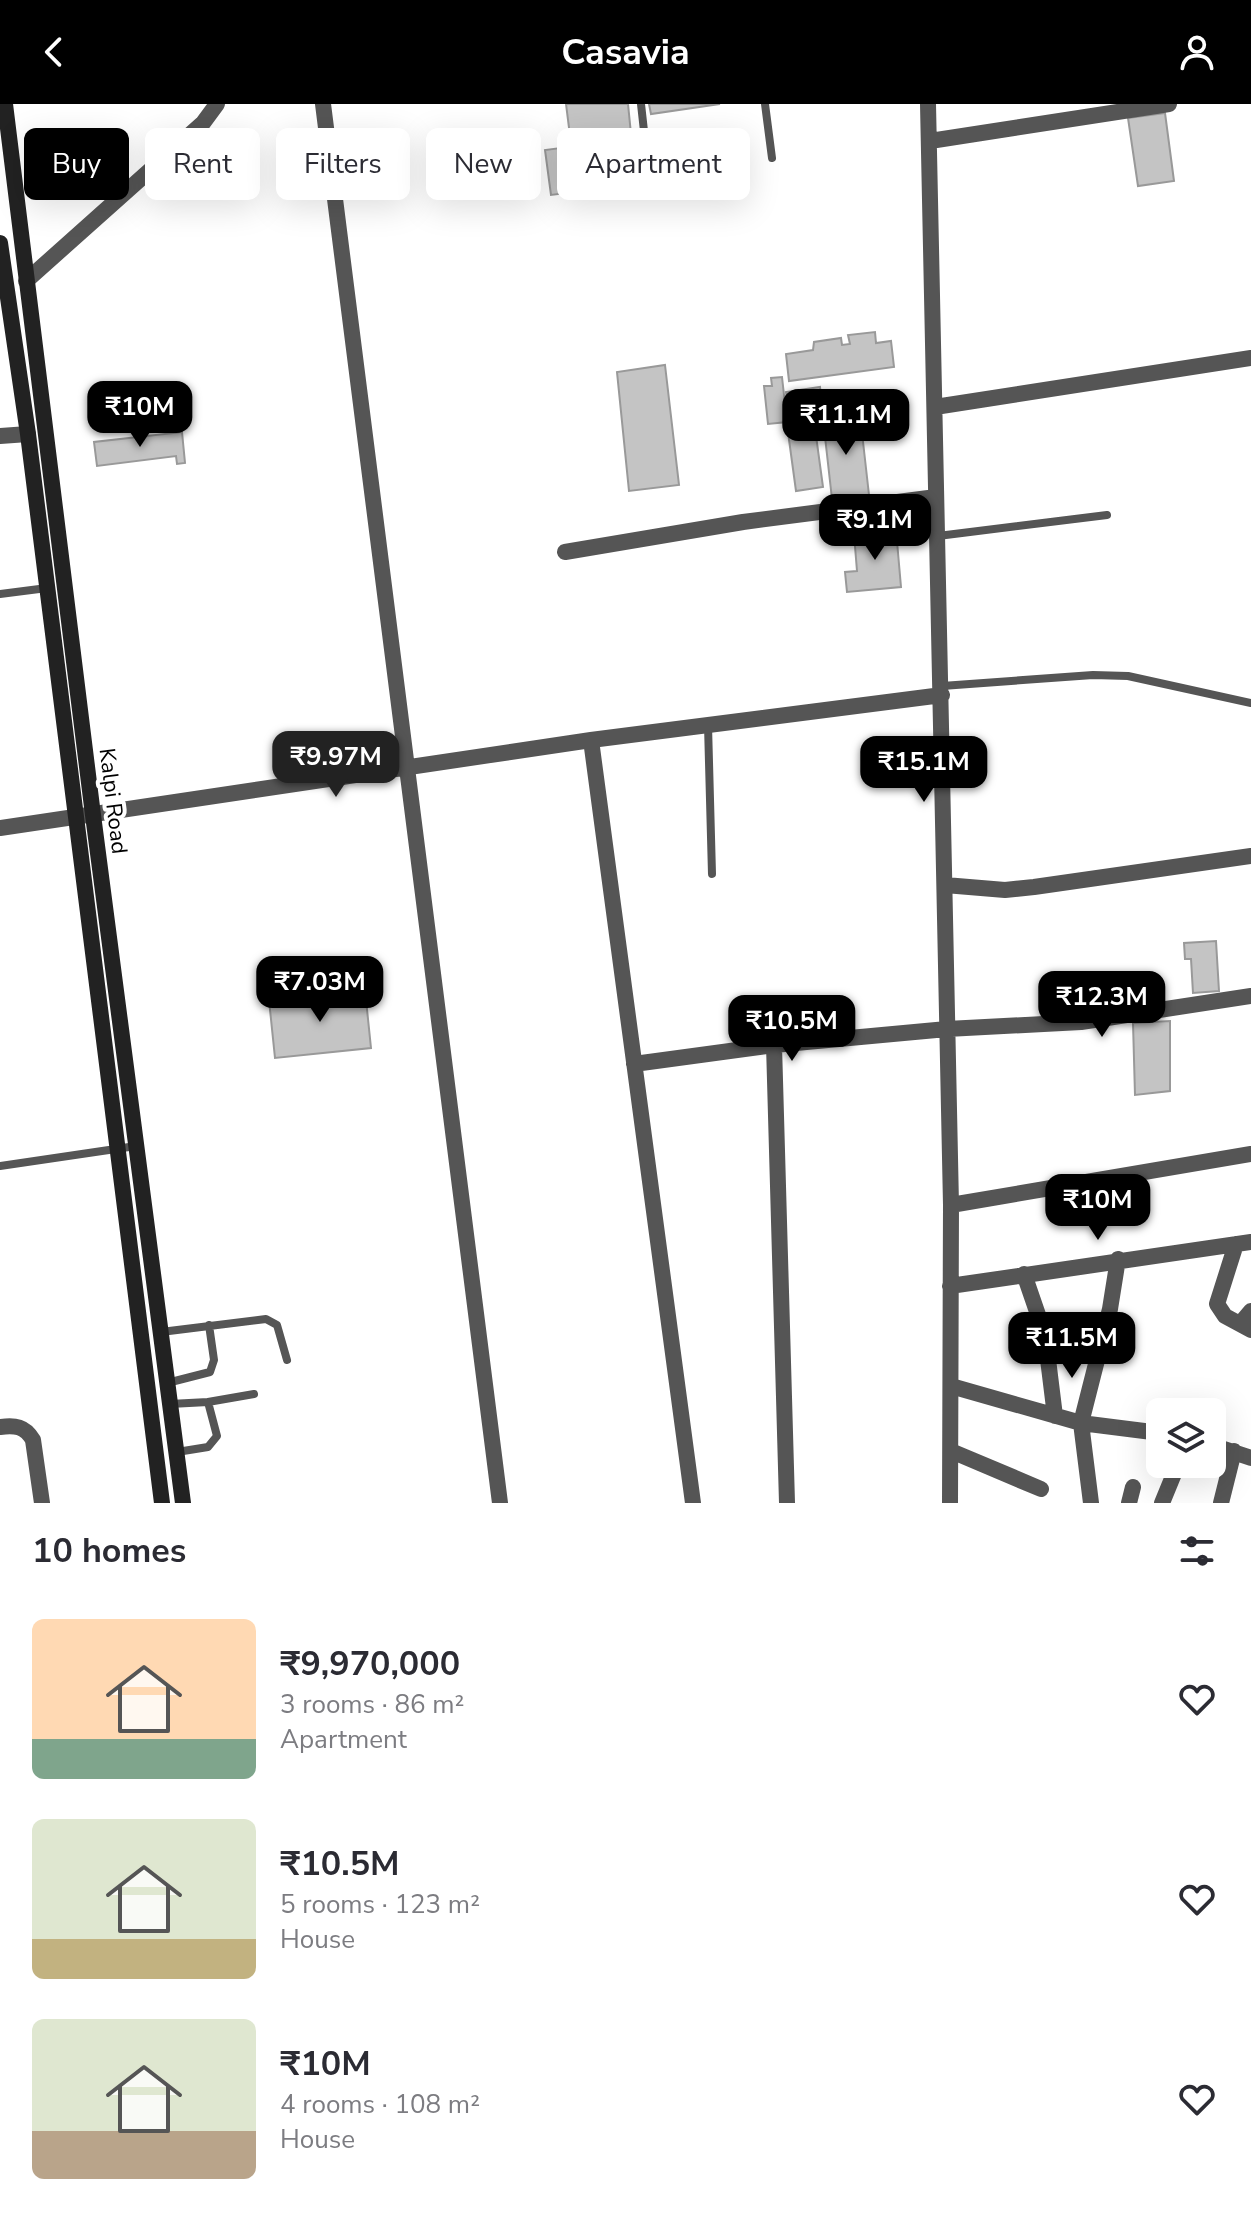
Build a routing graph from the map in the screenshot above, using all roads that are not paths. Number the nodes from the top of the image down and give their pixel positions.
1 (5, 104) edge
2 (217, 104) edge
3 (323, 104) edge
4 (641, 104) edge
5 (765, 104) edge
6 (928, 104) edge
7 (1169, 104) edge
8 (644, 128) edge
9 (930, 141) junction
10 (772, 158) dead end
11 (0, 243) edge
12 (26, 281) junction
13 (4, 311) edge
14 (1251, 358) edge
15 (935, 407) junction
16 (28, 434) junction
17 (0, 436) edge
18 (936, 497) junction
19 (1107, 515) dead end
20 (937, 536) junction
21 (565, 552) dead end
22 (47, 588) junction
23 (0, 594) edge
24 (942, 690) junction
25 (1251, 703) edge
26 (708, 725) junction
27 (591, 740) junction
28 (408, 768) junction
29 (93, 815) junction
30 (75, 818) junction
31 (0, 828) edge
32 (1251, 856) edge
33 (712, 874) dead end
34 (945, 885) junction
35 (1251, 996) edge
36 (947, 1029) junction
37 (774, 1045) junction
38 (634, 1064) junction
39 (136, 1146) junction
40 (117, 1149) junction
41 (1251, 1154) edge
42 (0, 1166) edge
43 (951, 1205) junction
44 (1243, 1243) edge
45 (1118, 1259) junction
46 (1024, 1274) junction
47 (950, 1286) junction
48 (1247, 1322) edge
49 (209, 1325) junction
50 (161, 1332) junction
51 (287, 1360) dead end
52 (951, 1386) junction
53 (254, 1394) dead end
54 (169, 1395) junction
55 (149, 1400) junction
56 (208, 1402) junction
57 (1055, 1416) junction
58 (1081, 1423) junction
59 (0, 1427) edge
60 (1146, 1431) edge
61 (1226, 1449) edge
62 (951, 1451) junction
63 (1234, 1451) junction
64 (177, 1452) junction
65 (1251, 1458) edge
66 (1172, 1478) edge
67 (1041, 1489) dead end
68 (42, 1503) edge
69 (162, 1503) edge
70 (183, 1503) edge
71 (500, 1503) edge
72 (693, 1503) edge
73 (787, 1503) edge
74 (950, 1503) edge
75 (1091, 1503) edge
76 (1162, 1503) edge
77 (1221, 1503) edge

1 - 12 main road, Kalpi Road
2 - 12 street
3 - 28 street
4 - 8 lane
5 - 10 lane
6 - 9 street
7 - 9 street
9 - 15 street
11 - 13 main road, Kalpi Road
12 - 29 main road, Kalpi Road
13 - 16 main road, Kalpi Road
14 - 15 street
15 - 18 street
16 - 17 street
16 - 22 main road, Kalpi Road
18 - 20 street
18 - 21 street
19 - 20 lane
20 - 24 street
22 - 23 lane
22 - 30 main road, Kalpi Road
24 - 25 lane
24 - 26 street
24 - 34 street
26 - 27 street
26 - 33 lane
27 - 28 street
27 - 38 street
28 - 29 street
28 - 71 street
29 - 30 street
29 - 39 main road, Kalpi Road
30 - 31 street
30 - 40 main road, Kalpi Road
32 - 34 street
34 - 36 street
35 - 36 street
36 - 37 street
36 - 43 street
37 - 38 street
37 - 73 street
38 - 72 street
39 - 40 lane
39 - 50 main road, Kalpi Road
40 - 42 lane
40 - 55 main road, Kalpi Road
41 - 43 street
43 - 47 street
44 - 45 street
44 - 48 street
45 - 46 street
45 - 58 street
46 - 47 street
46 - 57 street
47 - 52 street
49 - 50 lane
49 - 51 lane
49 - 54 lane
50 - 54 main road, Kalpi Road
52 - 57 street
52 - 62 street
53 - 56 lane
54 - 55 main road
54 - 56 lane
54 - 64 main road, Kalpi Road
55 - 69 main road, Kalpi Road
56 - 64 lane
57 - 58 street
58 - 60 street
58 - 75 street
59 - 68 street
61 - 63 street
62 - 67 street
62 - 74 street
63 - 65 street
63 - 77 street
64 - 70 main road, Kalpi Road
66 - 76 street

